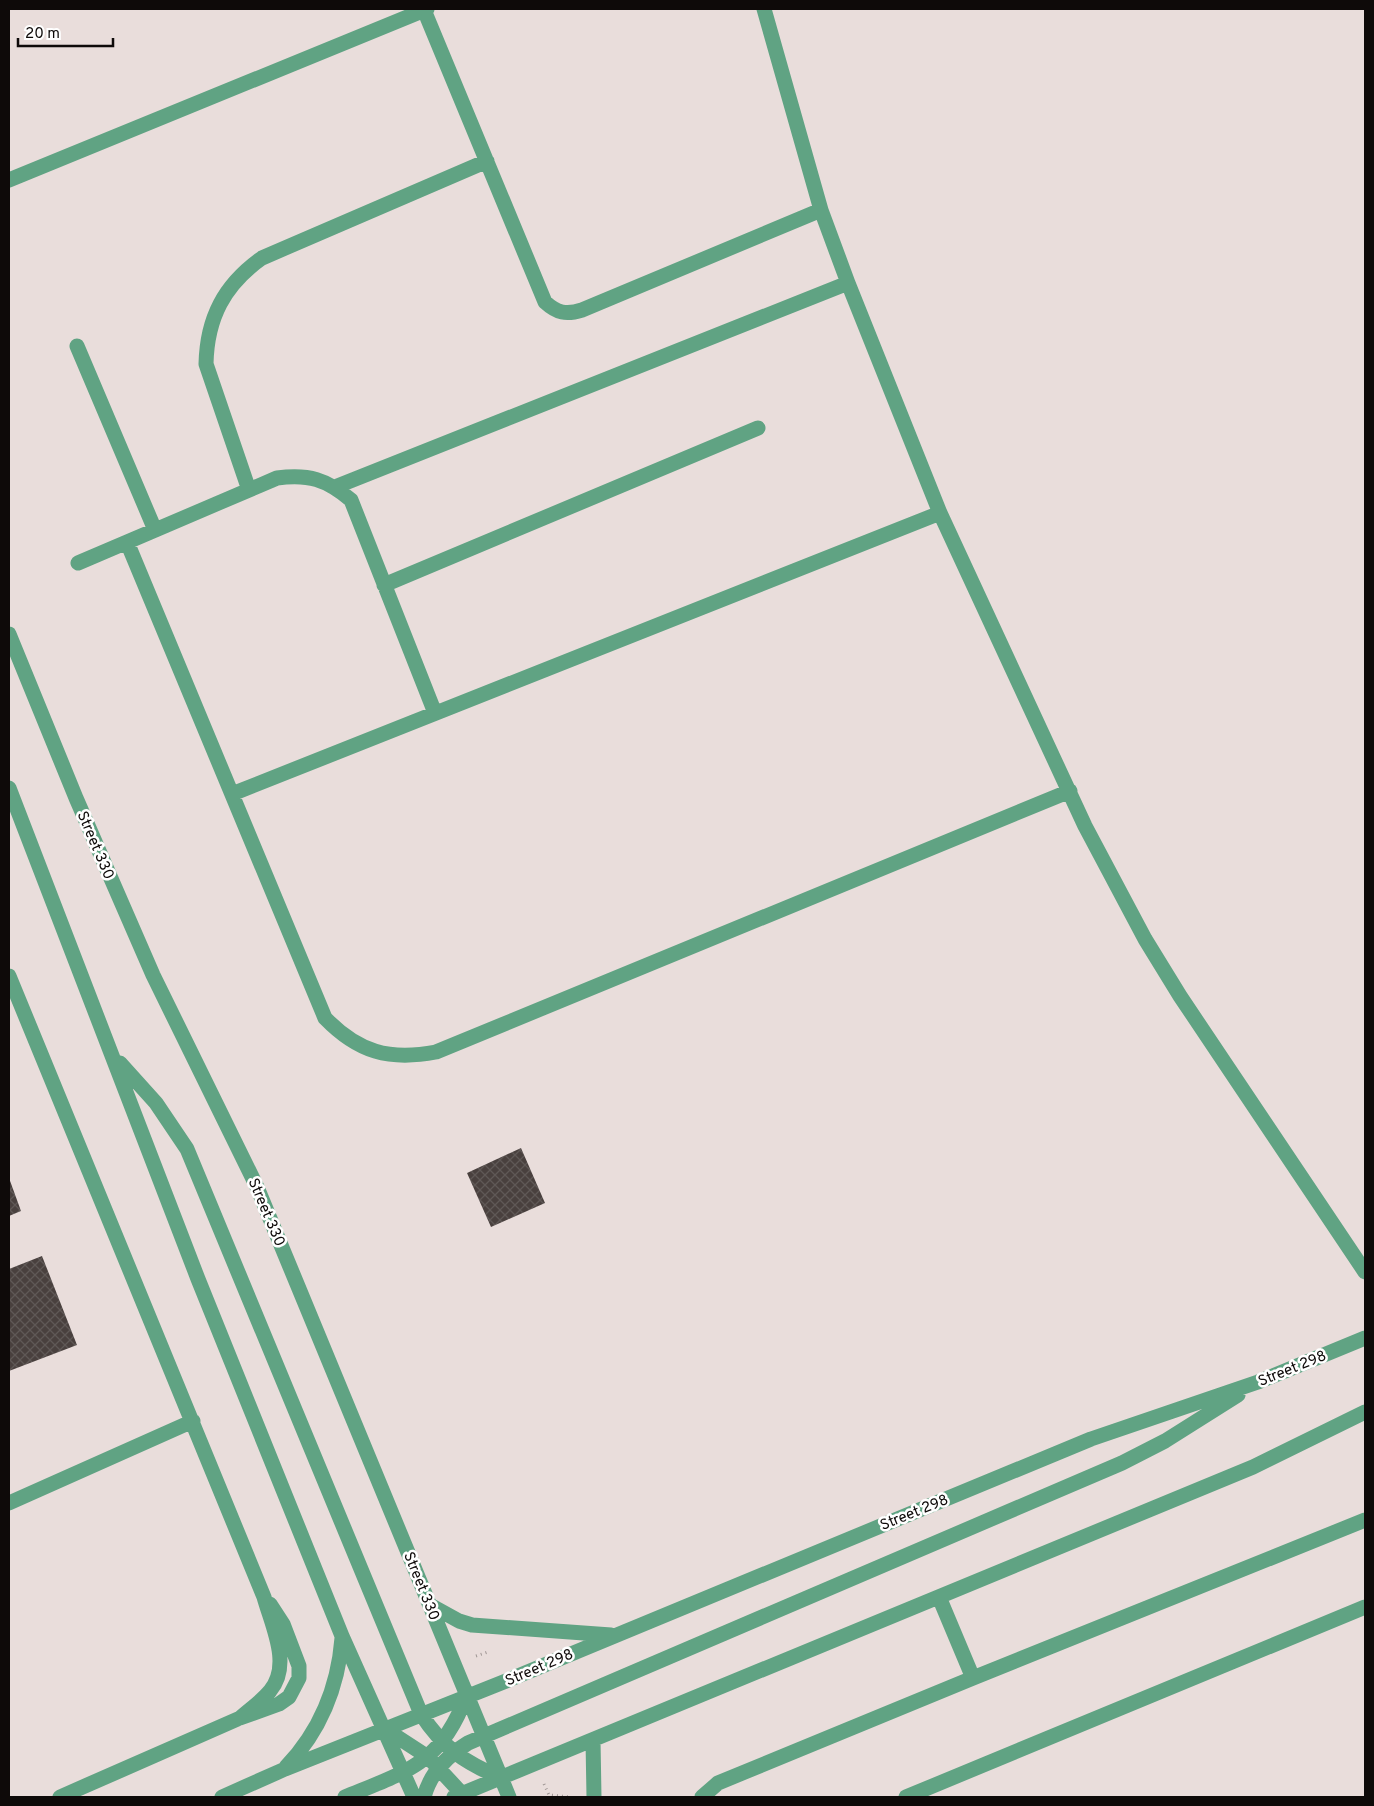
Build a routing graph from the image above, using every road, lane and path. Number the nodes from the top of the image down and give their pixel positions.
1 (426, 9) edge
2 (764, 9) edge
3 (487, 160) junction
4 (9, 180) edge
5 (822, 210) junction
6 (848, 283) junction
7 (77, 346) dead end
8 (758, 428) dead end
9 (335, 487) junction
10 (249, 490) junction
11 (940, 514) junction
12 (155, 530) junction
13 (127, 542) junction
14 (78, 563) dead end
15 (384, 585) junction
16 (9, 634) edge
17 (435, 714) junction
18 (9, 788) edge
19 (1070, 791) junction
20 (232, 794) junction
21 (9, 976) edge
22 (113, 1056) junction
23 (1365, 1272) edge
24 (1365, 1338) edge
25 (1258, 1382) junction
26 (1365, 1412) edge
27 (193, 1422) junction
28 (9, 1504) edge
29 (1365, 1520) edge
30 (939, 1597) junction
31 (430, 1604) junction
32 (1365, 1607) edge
33 (615, 1635) junction
34 (342, 1636) junction
35 (973, 1678) junction
36 (466, 1696) junction
37 (421, 1714) junction
38 (385, 1729) junction
39 (483, 1737) junction
40 (593, 1740) junction
41 (447, 1748) junction
42 (433, 1762) junction
43 (285, 1769) junction
44 (404, 1773) junction
45 (501, 1778) junction
46 (549, 1795) dead end
47 (461, 1796) edge
48 (60, 1797) edge
49 (222, 1797) edge
50 (345, 1797) edge
51 (414, 1797) edge
52 (424, 1797) edge
53 (509, 1797) edge
54 (544, 1797) edge
55 (594, 1797) edge
56 (702, 1797) edge
57 (906, 1797) edge

1 - 3 street
1 - 4 street
2 - 5 street
3 - 5 street
3 - 10 street
5 - 6 street
6 - 9 street
6 - 11 street
7 - 12 street
8 - 15 street
9 - 10 street
9 - 15 street
10 - 12 street
11 - 17 street
11 - 19 street
12 - 13 street
13 - 14 street
13 - 20 street
15 - 17 street
16 - 31 street, Street 330
17 - 20 street
18 - 22 street
19 - 20 street
19 - 23 street
21 - 27 street
22 - 34 street
22 - 37 street
24 - 25 street, Street 298
25 - 33 street, Street 298
25 - 39 street
26 - 30 street
27 - 28 street
27 - 48 street
29 - 35 street
30 - 35 street
30 - 40 street
31 - 33 street
31 - 36 street, Street 330
32 - 57 street
33 - 36 street, Street 298
34 - 38 street
34 - 43 street
35 - 56 street
36 - 37 street, Street 298
36 - 39 street, Street 330
36 - 41 street
37 - 38 street, Street 298
37 - 41 street
38 - 42 street
38 - 43 street, Street 298
38 - 44 street
39 - 41 street
39 - 45 street, Street 330
40 - 45 street
40 - 55 street
41 - 42 street
41 - 45 street
42 - 44 street
42 - 47 street
42 - 52 street
43 - 49 street, Street 298
44 - 50 street
44 - 51 street
45 - 47 street
45 - 53 street, Street 330
46 - 54 path

